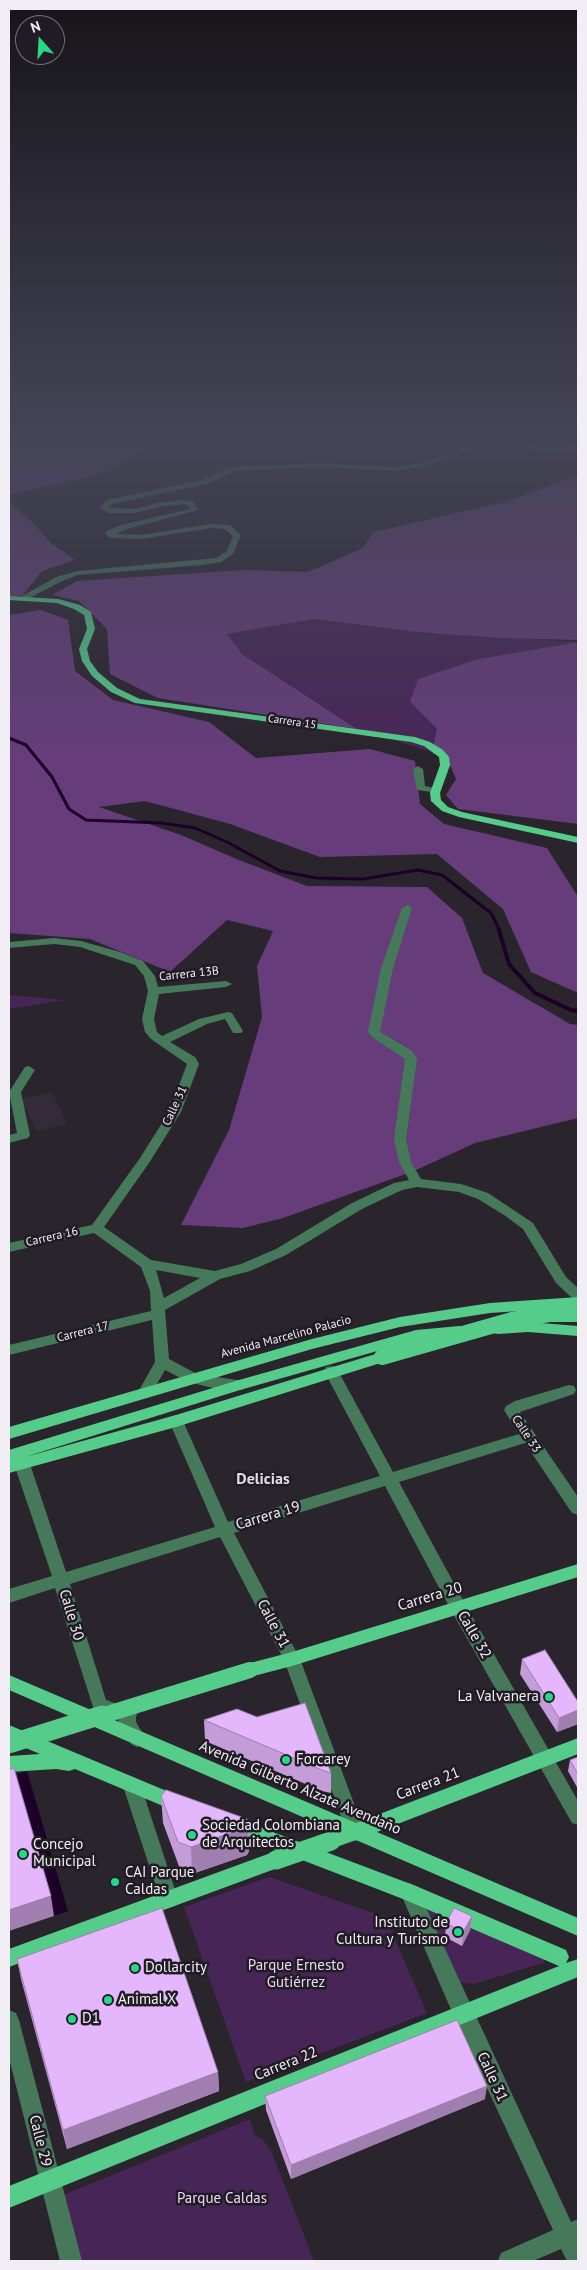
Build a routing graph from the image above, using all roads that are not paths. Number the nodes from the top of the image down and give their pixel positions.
1 (233, 544) edge
2 (9, 598) edge
3 (21, 599) junction
4 (418, 768) dead end
5 (436, 791) junction
6 (578, 840) edge
7 (407, 908) dead end
8 (9, 945) edge
9 (226, 984) dead end
10 (154, 991) junction
11 (238, 1030) dead end
12 (162, 1041) junction
13 (28, 1070) dead end
14 (9, 1138) edge
15 (416, 1183) junction
16 (96, 1228) junction
17 (9, 1247) edge
18 (147, 1264) junction
19 (215, 1276) junction
20 (578, 1296) edge
21 (578, 1302) edge
22 (158, 1311) junction
23 (578, 1314) edge
24 (578, 1331) edge
25 (9, 1350) edge
26 (162, 1362) junction
27 (331, 1371) junction
28 (193, 1378) junction
29 (239, 1385) junction
30 (569, 1390) dead end
31 (145, 1392) junction
32 (176, 1421) junction
33 (9, 1435) edge
34 (527, 1437) junction
35 (13, 1462) edge
36 (387, 1480) junction
37 (578, 1508) edge
38 (224, 1530) junction
39 (578, 1570) edge
40 (61, 1580) junction
41 (9, 1596) edge
42 (458, 1607) junction
43 (292, 1659) junction
44 (9, 1682) edge
45 (130, 1709) junction
46 (9, 1733) edge
47 (137, 1739) junction
48 (9, 1744) edge
49 (578, 1746) edge
50 (545, 1759) junction
51 (9, 1764) edge
52 (88, 1766) junction
53 (132, 1786) junction
54 (187, 1807) edge
55 (578, 1817) edge
56 (215, 1818) edge
57 (356, 1832) junction
58 (409, 1892) junction
59 (169, 1899) junction
60 (578, 1927) edge
61 (559, 1957) dead end
62 (9, 1958) edge
63 (578, 1968) edge
64 (463, 2014) junction
65 (9, 2020) edge
66 (50, 2181) junction
67 (9, 2197) edge
68 (572, 2233) edge
69 (71, 2261) edge
70 (509, 2261) edge
71 (578, 2261) edge

1 - 3 street
2 - 3 main road, Carrera 15
3 - 5 main road, Carrera 15
4 - 5 street
5 - 6 main road
7 - 15 street
8 - 10 street
9 - 10 street, Carrera 13B
10 - 12 street, Calle 31
11 - 12 street
12 - 16 street, Calle 31
13 - 14 street
15 - 19 street
15 - 20 street
16 - 17 street, Carrera 16
16 - 18 street
18 - 19 street
18 - 22 street
19 - 22 street, Carrera 17
21 - 28 main road, Avenida Marcelino Palacio
22 - 25 street, Carrera 17
22 - 26 street
23 - 27 main road, bridge
24 - 29 main road, Avenida Marcelino Palacio
26 - 28 street
26 - 31 street
27 - 32 main road
27 - 36 street, Calle 32
28 - 29 street
28 - 31 main road, Avenida Marcelino Palacio
29 - 33 main road, Avenida Marcelino Palacio
29 - 35 main road, Avenida Marcelino Palacio
30 - 34 street, Calle 33
31 - 33 main road, Avenida Marcelino Palacio
32 - 35 main road
32 - 38 street, Calle 31
34 - 36 street, Carrera 19
34 - 37 street, Calle 33
35 - 40 street, Calle 30
36 - 38 street, Carrera 19
36 - 42 street, Calle 32
38 - 40 street, Carrera 19
38 - 43 street, Calle 31
39 - 42 main road, Carrera 20
40 - 41 street, Carrera 19
40 - 45 street, Calle 30
42 - 43 main road, Carrera 20
42 - 50 street, Calle 32
43 - 45 street, Carrera 20
43 - 48 main road, Carrera 20, bridge
43 - 57 street, Calle 31
44 - 47 main road, Avenida Gilberto Alzate Avendaño
45 - 47 street
46 - 52 main road
47 - 57 main road, Avenida Gilberto Alzate Avendaño
49 - 50 main road, Carrera 21
50 - 55 street, Calle 32
50 - 57 main road, Carrera 21
51 - 52 main road
52 - 53 main road
53 - 54 main road
53 - 59 street
56 - 58 main road
57 - 59 main road, Carrera 21, bridge
57 - 60 main road, Avenida Gilberto Alzate Avendaño
58 - 61 main road
58 - 64 street, Calle 31
59 - 62 main road, Carrera 21
63 - 64 main road, Carrera 22
64 - 66 main road, Carrera 22
64 - 68 street, Calle 31
65 - 66 street, Calle 29
66 - 67 main road, Carrera 22
66 - 69 street, Calle 29
68 - 70 street
68 - 71 street, Calle 31

